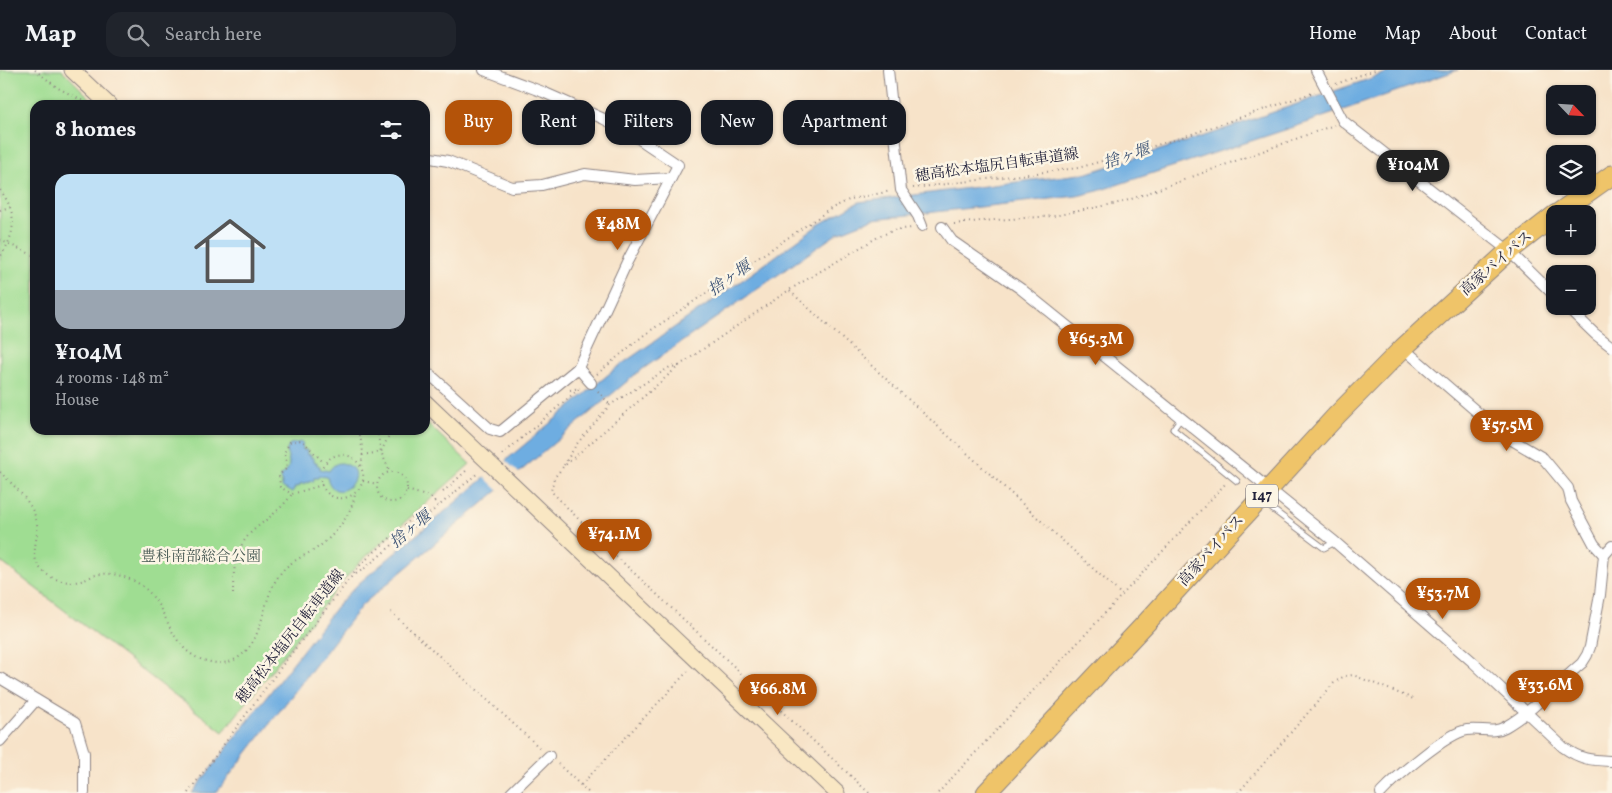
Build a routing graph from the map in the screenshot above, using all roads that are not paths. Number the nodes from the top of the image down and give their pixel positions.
1 (72, 70) edge
2 (484, 70) edge
3 (888, 70) edge
4 (1316, 70) edge
5 (104, 100) edge
6 (430, 159) edge
7 (1612, 175) edge
8 (671, 178) junction
9 (1569, 205) edge
10 (920, 221) road end
11 (1546, 222) edge
12 (942, 226) road end
13 (1509, 251) junction
14 (1546, 287) edge
15 (1575, 315) edge
16 (1612, 347) edge
17 (1403, 348) junction
18 (578, 368) junction
19 (430, 375) edge
20 (593, 379) road end
21 (430, 407) edge
22 (1181, 418) junction
23 (1236, 481) dead end
24 (1269, 489) junction
25 (1272, 509) dead end
26 (1335, 542) junction
27 (1612, 546) edge
28 (1604, 555) junction
29 (0, 678) edge
30 (36, 700) junction
31 (1526, 712) junction
32 (0, 741) edge
33 (549, 756) road end
34 (1612, 761) edge
35 (84, 793) edge
36 (512, 793) edge
37 (837, 793) edge
38 (986, 793) edge
39 (1381, 793) edge

1 - 5 street
2 - 8 street
3 - 10 street
4 - 13 street
6 - 8 street
7 - 9 highway, 高家バイパス / 147
8 - 18 street
11 - 13 highway, 高家バイパス / 147
12 - 22 street
13 - 14 street
13 - 17 highway, 高家バイパス / 147
15 - 16 street
17 - 24 highway, 高家バイパス / 147
17 - 28 street
18 - 19 street
18 - 20 street
21 - 37 street
22 - 23 lane
22 - 24 street
24 - 26 street
24 - 38 highway, 高家バイパス / 147
25 - 26 lane
26 - 31 street
27 - 28 street
28 - 31 street
29 - 30 street
30 - 32 street
30 - 35 street
31 - 34 street
31 - 39 street
33 - 36 street

